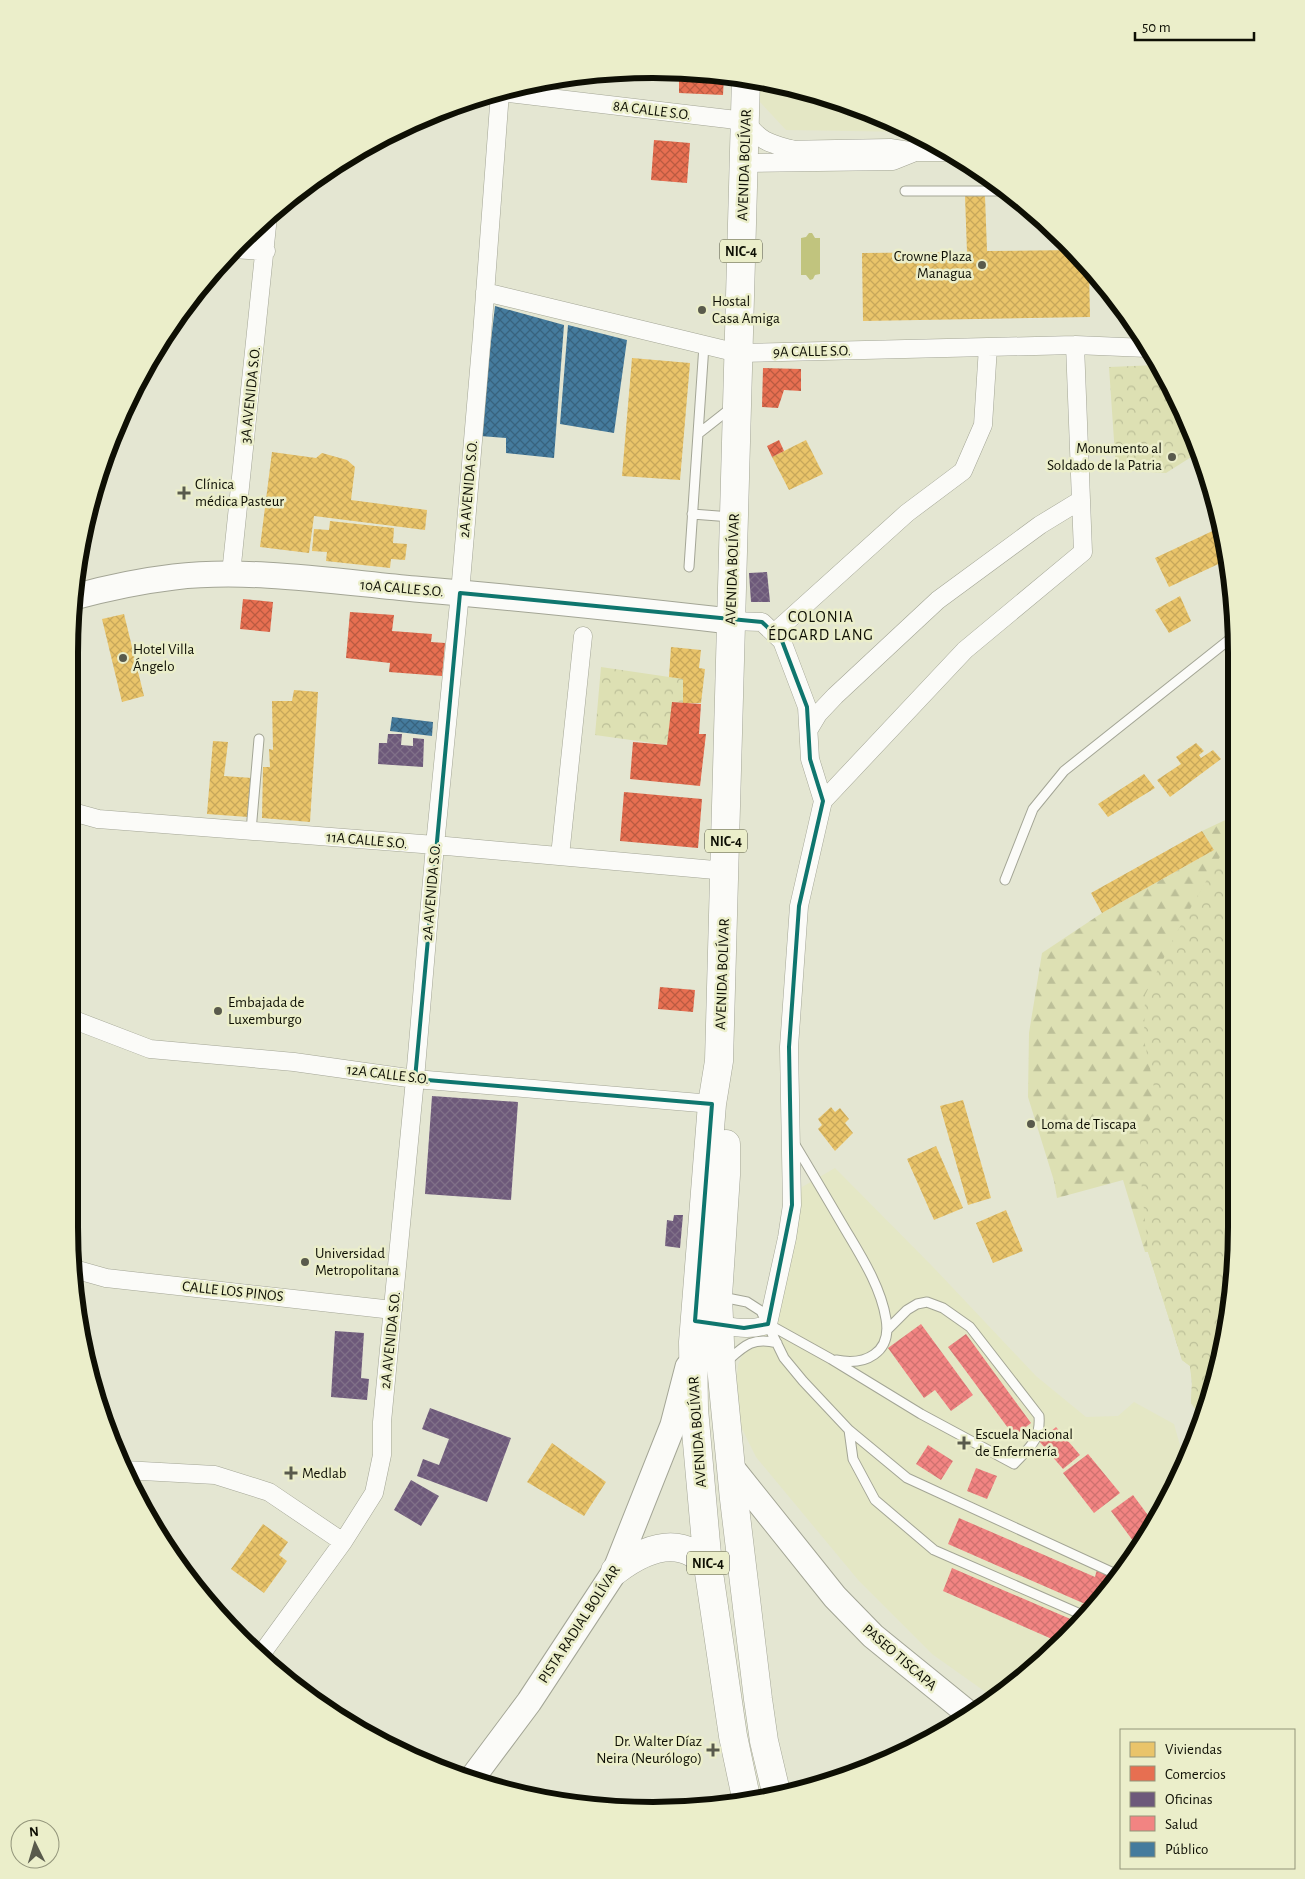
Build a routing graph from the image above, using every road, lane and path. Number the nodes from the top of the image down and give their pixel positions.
1 (746, 85) edge
2 (517, 94) edge
3 (500, 98) edge
4 (745, 121) junction
5 (794, 150) junction
6 (916, 152) junction
7 (934, 152) edge
8 (745, 156) junction
9 (996, 191) edge
10 (905, 192) dead end
11 (267, 225) edge
12 (243, 249) edge
13 (266, 251) junction
14 (485, 292) junction
15 (704, 345) junction
16 (1075, 345) junction
17 (988, 347) junction
18 (1140, 348) edge
19 (738, 353) junction
20 (737, 403) junction
21 (698, 434) junction
22 (1081, 500) junction
23 (692, 514) junction
24 (734, 517) junction
25 (689, 567) dead end
26 (231, 574) junction
27 (460, 593) junction
28 (81, 595) edge
29 (730, 621) junction
30 (774, 633) junction
31 (584, 636) dead end
32 (1227, 640) edge
33 (809, 730) junction
34 (259, 739) dead end
35 (823, 801) junction
36 (78, 812) edge
37 (251, 831) junction
38 (435, 845) junction
39 (560, 856) junction
40 (726, 871) junction
41 (1005, 880) dead end
42 (78, 1021) edge
43 (719, 1061) junction
44 (416, 1079) junction
45 (712, 1104) junction
46 (792, 1139) junction
47 (725, 1157) junction
48 (80, 1271) edge
49 (718, 1296) junction
50 (393, 1310) junction
51 (768, 1324) junction
52 (702, 1329) junction
53 (887, 1330) junction
54 (777, 1343) junction
55 (830, 1359) junction
56 (722, 1366) junction
57 (849, 1430) junction
58 (731, 1467) junction
59 (132, 1470) edge
60 (734, 1499) junction
61 (343, 1542) junction
62 (708, 1566) junction
63 (616, 1571) junction
64 (1113, 1572) edge
65 (835, 1597) junction
66 (1078, 1613) edge
67 (264, 1650) edge
68 (964, 1710) edge
69 (476, 1774) edge
70 (775, 1788) edge
71 (745, 1794) edge

1 - 4 highway, AVENIDA BOLÍVAR / NIC-4
2 - 4 street, 8A CALLE S.O.
3 - 14 street, 2A AVENIDA S.O.
4 - 5 street
4 - 8 highway, AVENIDA BOLÍVAR / NIC-4
5 - 6 street
5 - 8 street
6 - 7 street
6 - 8 street
8 - 19 highway, AVENIDA BOLÍVAR / NIC-4
9 - 10 lane
11 - 13 street, 3A AVENIDA S.O.
12 - 13 street
13 - 26 street, 3A AVENIDA S.O.
14 - 15 street, 9A CALLE S.O.
14 - 27 street, 2A AVENIDA S.O.
15 - 19 street, 9A CALLE S.O.
15 - 21 lane
16 - 17 street, 9A CALLE S.O.
16 - 18 street, 9A CALLE S.O.
16 - 22 street
17 - 19 street, 9A CALLE S.O.
17 - 30 street
19 - 20 highway, AVENIDA BOLÍVAR / NIC-4
20 - 21 lane
20 - 24 highway, AVENIDA BOLÍVAR / NIC-4
21 - 23 lane
22 - 33 street
22 - 35 street
23 - 24 lane
23 - 25 lane
24 - 29 highway, AVENIDA BOLÍVAR / NIC-4
26 - 27 street, 10A CALLE S.O.
26 - 28 street, 10A CALLE S.O.
27 - 29 street, 10A CALLE S.O.
27 - 38 street, 2A AVENIDA S.O.
29 - 30 street
29 - 40 highway, AVENIDA BOLÍVAR / NIC-4
30 - 33 street
31 - 39 street
32 - 41 lane
33 - 35 street
34 - 37 lane
35 - 46 street
36 - 37 street, 11A CALLE S.O.
37 - 38 street, 11A CALLE S.O.
38 - 39 street, 11A CALLE S.O.
38 - 44 street, 2A AVENIDA S.O.
39 - 40 street, 11A CALLE S.O.
40 - 43 highway, AVENIDA BOLÍVAR / NIC-4
42 - 44 street, 12A CALLE S.O.
43 - 45 highway, AVENIDA BOLÍVAR / NIC-4
43 - 47 highway, AVENIDA BOLÍVAR / NIC-4
44 - 45 street, 12A CALLE S.O.
44 - 50 street, 2A AVENIDA S.O.
45 - 47 highway
45 - 52 highway, AVENIDA BOLÍVAR / NIC-4
46 - 51 street
46 - 53 lane
47 - 49 highway, AVENIDA BOLÍVAR / NIC-4
48 - 50 street, CALLE LOS PINOS
49 - 51 lane
49 - 52 highway, AVENIDA BOLÍVAR / NIC-4
50 - 61 street, 2A AVENIDA S.O.
51 - 52 street
51 - 54 lane
51 - 55 lane
52 - 56 highway, AVENIDA BOLÍVAR / NIC-4
52 - 62 highway, AVENIDA BOLÍVAR / NIC-4
52 - 63 street, PISTA RADIAL BOLÍVAR
53 - 55 lane
53 - 55 lane
54 - 56 lane
54 - 57 lane
56 - 58 highway, AVENIDA BOLÍVAR / NIC-4
57 - 64 lane
57 - 66 lane
58 - 60 highway, AVENIDA BOLÍVAR / NIC-4
58 - 65 street, PASEO TISCAPA
59 - 61 street
60 - 65 street, PASEO TISCAPA
60 - 70 highway, AVENIDA BOLÍVAR / NIC-4
61 - 67 street, 2A AVENIDA S.O.
62 - 63 highway
62 - 71 highway, AVENIDA BOLÍVAR / NIC-4
63 - 69 street, PISTA RADIAL BOLÍVAR
65 - 68 street, PASEO TISCAPA

